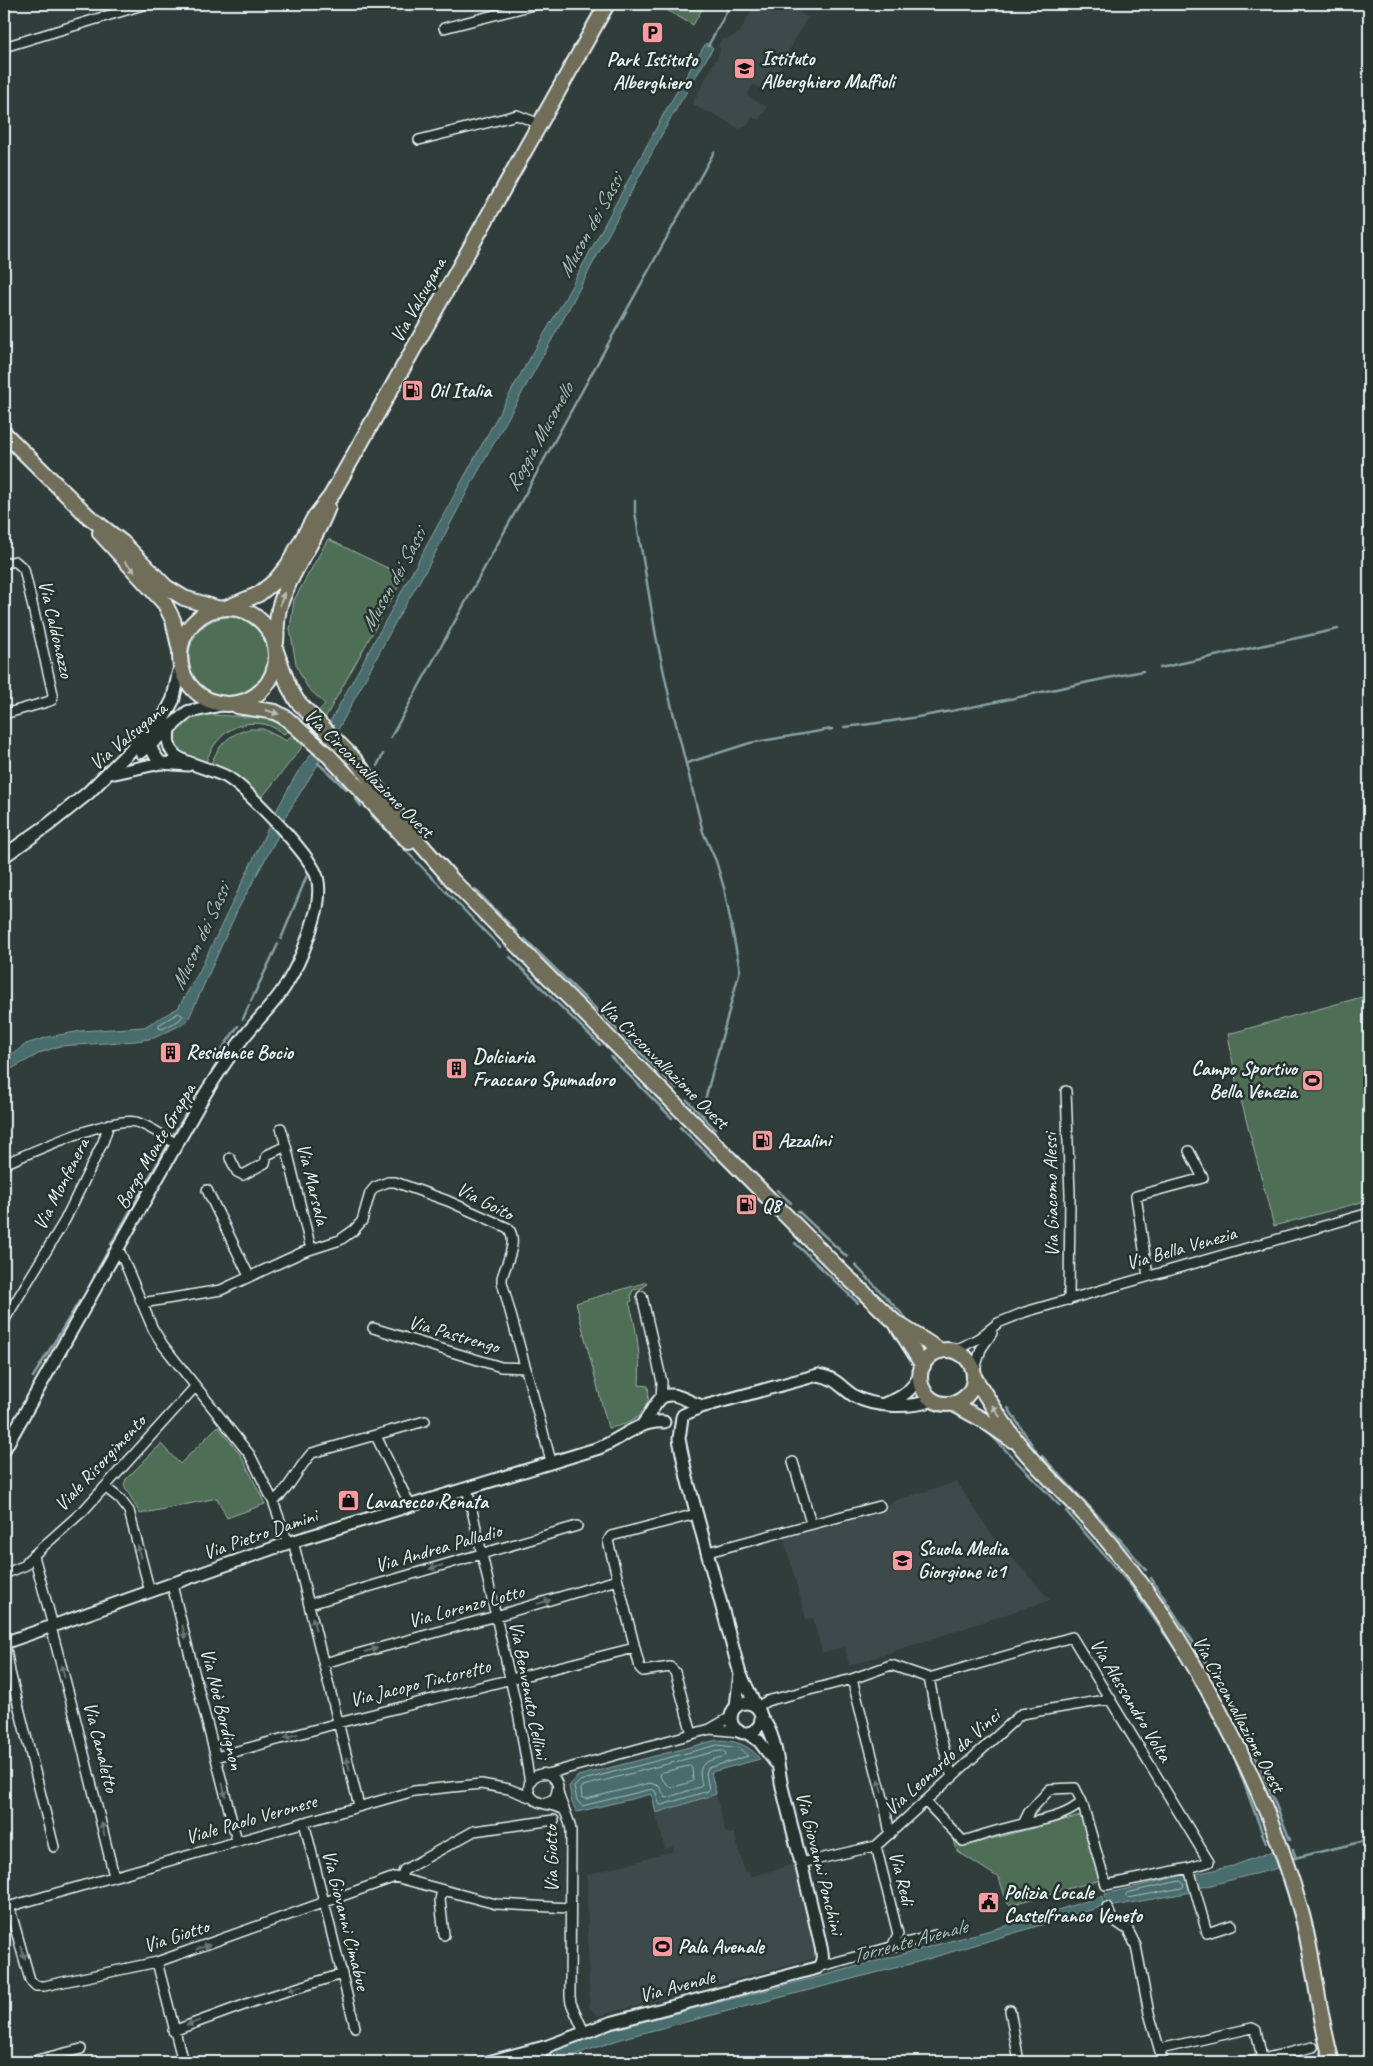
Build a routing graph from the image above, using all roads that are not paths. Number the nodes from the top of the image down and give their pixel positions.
1 (146, 4) edge
2 (537, 4) edge
3 (607, 4) edge
4 (444, 28) dead end
5 (4, 47) edge
6 (540, 124) junction
7 (419, 140) dead end
8 (4, 433) edge
9 (331, 496) junction
10 (88, 516) junction
11 (4, 564) edge
12 (223, 609) junction
13 (276, 649) junction
14 (181, 657) junction
15 (226, 705) junction
16 (170, 708) junction
17 (4, 714) edge
18 (169, 727) junction
19 (150, 743) junction
20 (162, 763) junction
21 (197, 765) junction
22 (115, 774) junction
23 (88, 793) junction
24 (4, 856) edge
25 (447, 876) junction
26 (1066, 1091) dead end
27 (110, 1124) junction
28 (280, 1128) dead end
29 (177, 1144) junction
30 (286, 1146) junction
31 (1189, 1152) dead end
32 (230, 1158) dead end
33 (4, 1164) edge
34 (207, 1190) dead end
35 (1369, 1213) edge
36 (333, 1243) joint
37 (311, 1249) junction
38 (117, 1250) junction
39 (249, 1276) junction
40 (1148, 1276) junction
41 (642, 1296) dead end
42 (1069, 1300) junction
43 (142, 1303) junction
44 (1004, 1320) junction
45 (4, 1321) edge
46 (895, 1322) junction
47 (373, 1328) dead end
48 (948, 1351) junction
49 (526, 1368) junction
50 (922, 1370) junction
51 (974, 1375) junction
52 (194, 1387) junction
53 (667, 1398) junction
54 (933, 1400) junction
55 (886, 1403) junction
56 (954, 1404) junction
57 (704, 1406) junction
58 (683, 1416) junction
59 (425, 1421) dead end
60 (666, 1423) junction
61 (642, 1425) junction
62 (376, 1436) junction
63 (679, 1440) junction
64 (1019, 1445) junction
65 (4, 1450) edge
66 (551, 1461) junction
67 (793, 1462) dead end
68 (105, 1487) junction
69 (467, 1488) junction
70 (273, 1501) junction
71 (410, 1505) junction
72 (880, 1506) dead end
73 (696, 1514) junction
74 (811, 1523) junction
75 (577, 1526) dead end
76 (290, 1542) junction
77 (708, 1552) junction
78 (482, 1554) junction
79 (31, 1558) junction
80 (4, 1568) edge
81 (4, 1574) edge
82 (616, 1580) junction
83 (172, 1585) junction
84 (150, 1592) junction
85 (310, 1604) junction
86 (496, 1616) junction
87 (52, 1626) junction
88 (4, 1643) edge
89 (634, 1648) junction
90 (324, 1663) junction
91 (740, 1674) junction
92 (510, 1678) junction
93 (929, 1678) junction
94 (852, 1679) junction
95 (1111, 1699) junction
96 (760, 1709) junction
97 (734, 1712) junction
98 (338, 1722) junction
99 (710, 1729) junction
100 (744, 1732) junction
101 (692, 1734) junction
102 (216, 1757) junction
103 (778, 1765) junction
104 (572, 1767) junction
105 (547, 1774) junction
106 (952, 1778) junction
107 (529, 1783) junction
108 (511, 1789) junction
109 (558, 1789) junction
110 (532, 1798) junction
111 (926, 1802) junction
112 (1082, 1802) junction
113 (546, 1804) junction
114 (359, 1806) junction
115 (564, 1810) junction
116 (554, 1820) dead end
117 (304, 1822) junction
118 (1024, 1824) junction
119 (890, 1834) junction
120 (237, 1841) junction
121 (876, 1846) junction
122 (54, 1847) dead end
123 (801, 1863) junction
124 (1190, 1872) junction
125 (114, 1876) junction
126 (401, 1877) junction
127 (442, 1890) junction
128 (322, 1903) junction
129 (6, 1906) edge
130 (1107, 1907) dead end
131 (569, 1908) junction
132 (1232, 1925) dead end
133 (444, 1935) dead end
134 (935, 1935) dead end
135 (892, 1947) junction
136 (157, 1962) junction
137 (818, 1968) junction
138 (342, 1974) junction
139 (1010, 2010) dead end
140 (355, 2027) dead end
141 (174, 2031) junction
142 (584, 2032) junction
143 (1312, 2047) dead end
144 (81, 2049) dead end
145 (1160, 2049) junction
146 (1330, 2058) edge
147 (529, 2059) edge
148 (1262, 2059) junction
149 (29, 2062) edge
150 (183, 2062) edge
151 (488, 2062) edge
152 (1019, 2062) edge
153 (1163, 2062) edge
154 (1250, 2062) edge

1 - 5 street
2 - 4 street
3 - 6 main road, Via Valsugana
6 - 7 street
6 - 9 main road, Via Valsugana
8 - 10 main road, Via Circonvallazione Ovest
9 - 12 main road, Via Valsugana
13 -> 9 main road, Via Valsugana
10 - 12 main road, Via Circonvallazione Ovest
10 -> 14 main road, Via Circonvallazione Ovest
11 - 17 street, Via Caldonazzo
12 - 13 main road, Via Circonvallazione Ovest
12 - 14 main road
13 - 15 main road
13 - 25 main road, Via Circonvallazione Ovest
14 - 15 main road, Via Circonvallazione Ovest
14 - 16 main road, Via Valsugana
15 - 18 main road, Via Valsugana
15 -> 25 main road, Via Circonvallazione Ovest
16 - 19 street
16 - 23 main road, Via Valsugana
18 - 19 main road, Via Valsugana
18 - 21 street, Borgo Monte Grappa
19 - 20 street
19 - 22 main road, Via Valsugana
20 - 21 street
20 - 22 street
21 - 29 street, Borgo Monte Grappa
22 - 23 main road, Via Valsugana
23 - 24 main road, Via Valsugana
25 - 46 main road, Via Circonvallazione Ovest
26 - 42 street, Via Giacomo Alessi
27 - 29 street, Via Monfenera
27 - 33 street
27 - 45 street, Via Monfenera
28 - 30 street, Via Marsala
29 - 38 street, Borgo Monte Grappa
30 - 32 street
30 - 37 street, Via Marsala
31 - 40 street
34 - 39 street
35 - 40 street, Via Bella Venezia
36 - 37 street, Via Marsala
36 - 49 street, Via Goito
37 - 39 street, Via Marsala
38 - 43 street
38 - 65 street, Borgo Monte Grappa
39 - 43 street, Via Marsala
40 - 42 street, Via Bella Venezia
41 - 53 street
42 - 44 street, Via Bella Venezia
43 - 52 street
44 - 48 street, Via Bella Venezia
44 - 51 street
46 - 48 main road, Via Circonvallazione Ovest
46 - 50 main road, Via Circonvallazione Ovest
47 - 49 street, Via Pastrengo
48 - 50 main road
48 - 51 main road, Via Circonvallazione Ovest
49 - 66 street, Via Goito
50 - 54 main road, Via Circonvallazione Ovest
50 - 55 street
51 - 56 main road
64 -> 51 main road, Via Circonvallazione Ovest
52 - 68 street, Viale Risorgimento
52 - 70 street
53 - 57 street
53 - 58 street
53 - 60 street
53 - 61 street
54 - 55 street
54 - 56 main road, Via Circonvallazione Ovest
55 - 57 street
56 - 64 main road, Via Circonvallazione Ovest
57 - 58 street
58 - 60 street
58 - 63 street
59 - 62 street
60 - 61 street
60 - 63 street
61 - 66 street, Via Pietro Damini
62 - 70 street
62 - 71 street
63 - 73 street
64 - 146 main road, Via Circonvallazione Ovest
66 - 69 street, Via Pietro Damini
67 - 74 street
68 - 79 street, Viale Risorgimento
84 -> 68 street
69 - 71 street, Via Pietro Damini
69 - 78 street, Via Benvenuto Cellini
70 - 76 street
71 - 76 street, Via Pietro Damini
72 - 74 street
73 - 77 street
73 - 82 street
74 - 77 street
75 - 78 street, Via Andrea Palladio
76 - 83 street, Via Pietro Damini
76 - 85 street
77 - 91 street
78 -> 85 street, Via Andrea Palladio
78 - 86 street, Via Benvenuto Cellini
79 - 80 street, Viale Risorgimento
79 - 81 street, Viale Risorgimento
79 - 87 street, Via Canaletto
86 -> 82 street, Via Lorenzo Lotto
82 - 89 street
83 - 84 street, Via Pietro Damini
83 -> 102 street, Via Noè Bordignon
84 - 87 street, Via Pietro Damini
90 -> 85 street
90 -> 86 street, Via Lorenzo Lotto
86 - 92 street, Via Benvenuto Cellini
87 - 88 street, Via Pietro Damini
125 -> 87 street, Via Canaletto
88 - 122 street
89 - 92 street, Via Jacopo Tintoretto
89 - 101 street
90 - 98 street
91 - 96 street, Via Giovanni Ponchini
91 - 97 street
92 - 98 street, Via Jacopo Tintoretto
92 - 107 street, Via Benvenuto Cellini
93 - 94 street
93 - 95 street, Via Alessandro Volta
93 - 106 street
94 - 96 street
119 -> 94 street
95 - 106 street, Via Leonardo da Vinci
95 - 124 street, Via Alessandro Volta
96 - 97 street
96 - 100 street
96 - 103 street, Via Giovanni Ponchini
97 - 99 street
97 - 100 street
98 -> 102 street, Via Jacopo Tintoretto
114 -> 98 street
99 - 100 street
99 - 101 street
100 - 103 street
101 - 104 street
102 -> 120 street, Via Noè Bordignon
103 - 123 street, Via Giovanni Ponchini
104 - 105 street
104 - 109 street
105 - 107 street
105 - 109 street
106 - 111 street, Via Leonardo da Vinci
107 - 108 street
107 - 110 street
108 - 110 street, Viale Paolo Veronese
108 - 114 street, Viale Paolo Veronese
109 - 113 street
109 - 115 street, Via Giotto
110 - 113 street
111 - 118 street
111 - 119 street, Via Leonardo da Vinci
112 - 118 street
112 - 118 street
112 - 124 street, Via Alessandro Volta
113 - 115 street
114 - 117 street, Viale Paolo Veronese
115 - 131 street, Via Giotto
116 - 126 street, Via Giotto
117 - 120 street, Viale Paolo Veronese
117 - 128 street, Via Giovanni Cimabue
119 - 121 street, Via Leonardo da Vinci
120 - 125 street, Viale Paolo Veronese
121 - 123 street, Via Leonardo da Vinci
121 - 135 street, Via Redi
123 - 137 street, Via Giovanni Ponchini
124 - 132 street
125 - 129 street, Viale Paolo Veronese
126 - 127 street, Via Giotto
126 - 128 street, Via Giotto
127 - 131 street, Via Giotto
127 - 133 street
136 -> 128 street, Via Giotto
128 - 138 street, Via Giovanni Cimabue
129 -> 136 street, Via Giotto
130 - 145 street
131 - 142 street, Via Giotto
134 - 135 street, Via Avenale
135 - 137 street, Via Avenale
136 - 141 street
137 - 142 street, Via Avenale
138 - 140 street, Via Giovanni Cimabue
138 -> 141 street
139 - 152 street
141 - 150 street
142 - 147 street, Via Avenale
143 - 148 street
144 - 149 street
145 - 148 street
145 - 153 street
147 - 151 street, Via Avenale
148 - 154 street

